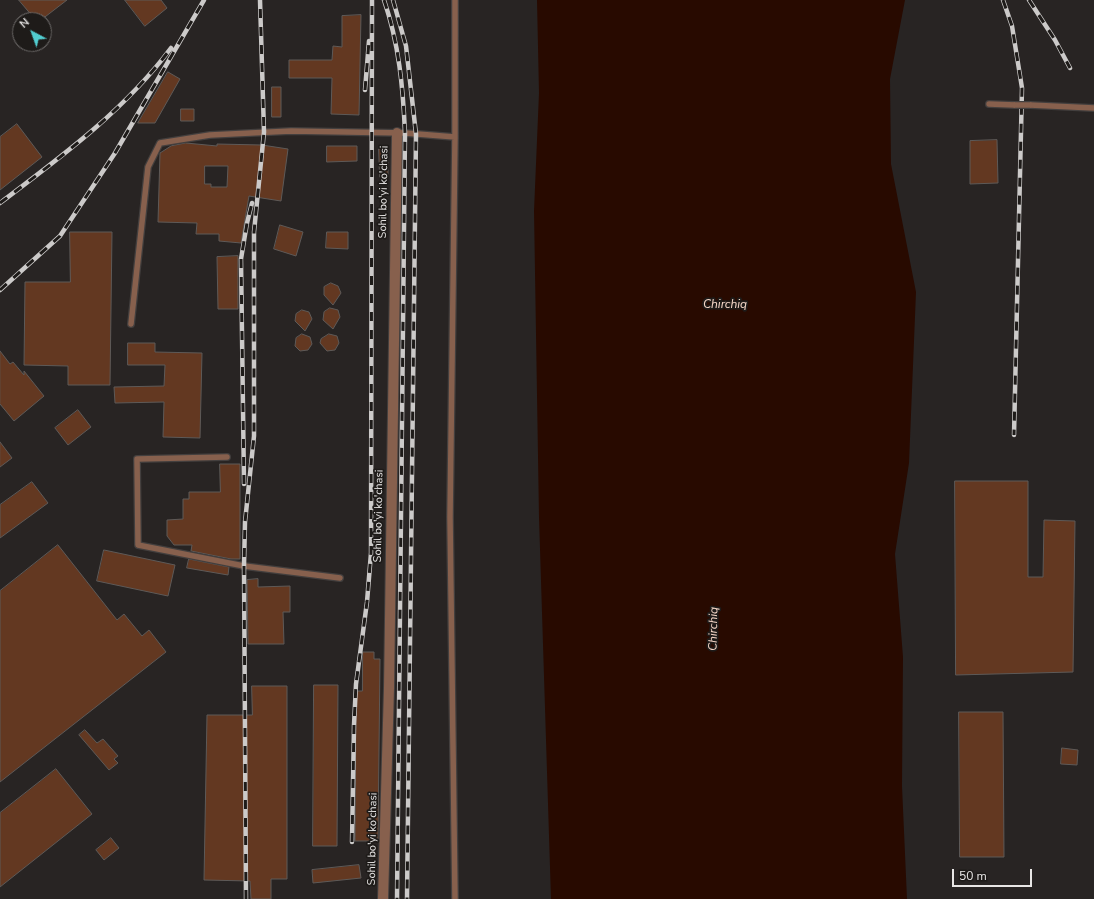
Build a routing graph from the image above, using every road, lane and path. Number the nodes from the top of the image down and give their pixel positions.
1 (455, 0) edge
2 (989, 104) dead end
3 (1092, 108) edge
4 (397, 133) junction
5 (455, 137) junction
6 (131, 324) dead end
7 (227, 457) dead end
8 (340, 578) dead end
9 (384, 899) edge
10 (455, 899) edge

1 - 5 lane
2 - 3 lane, bridge
4 - 5 lane
4 - 6 lane
4 - 9 street, Sohil bo'yi ko'chasi
5 - 10 lane
7 - 8 lane

